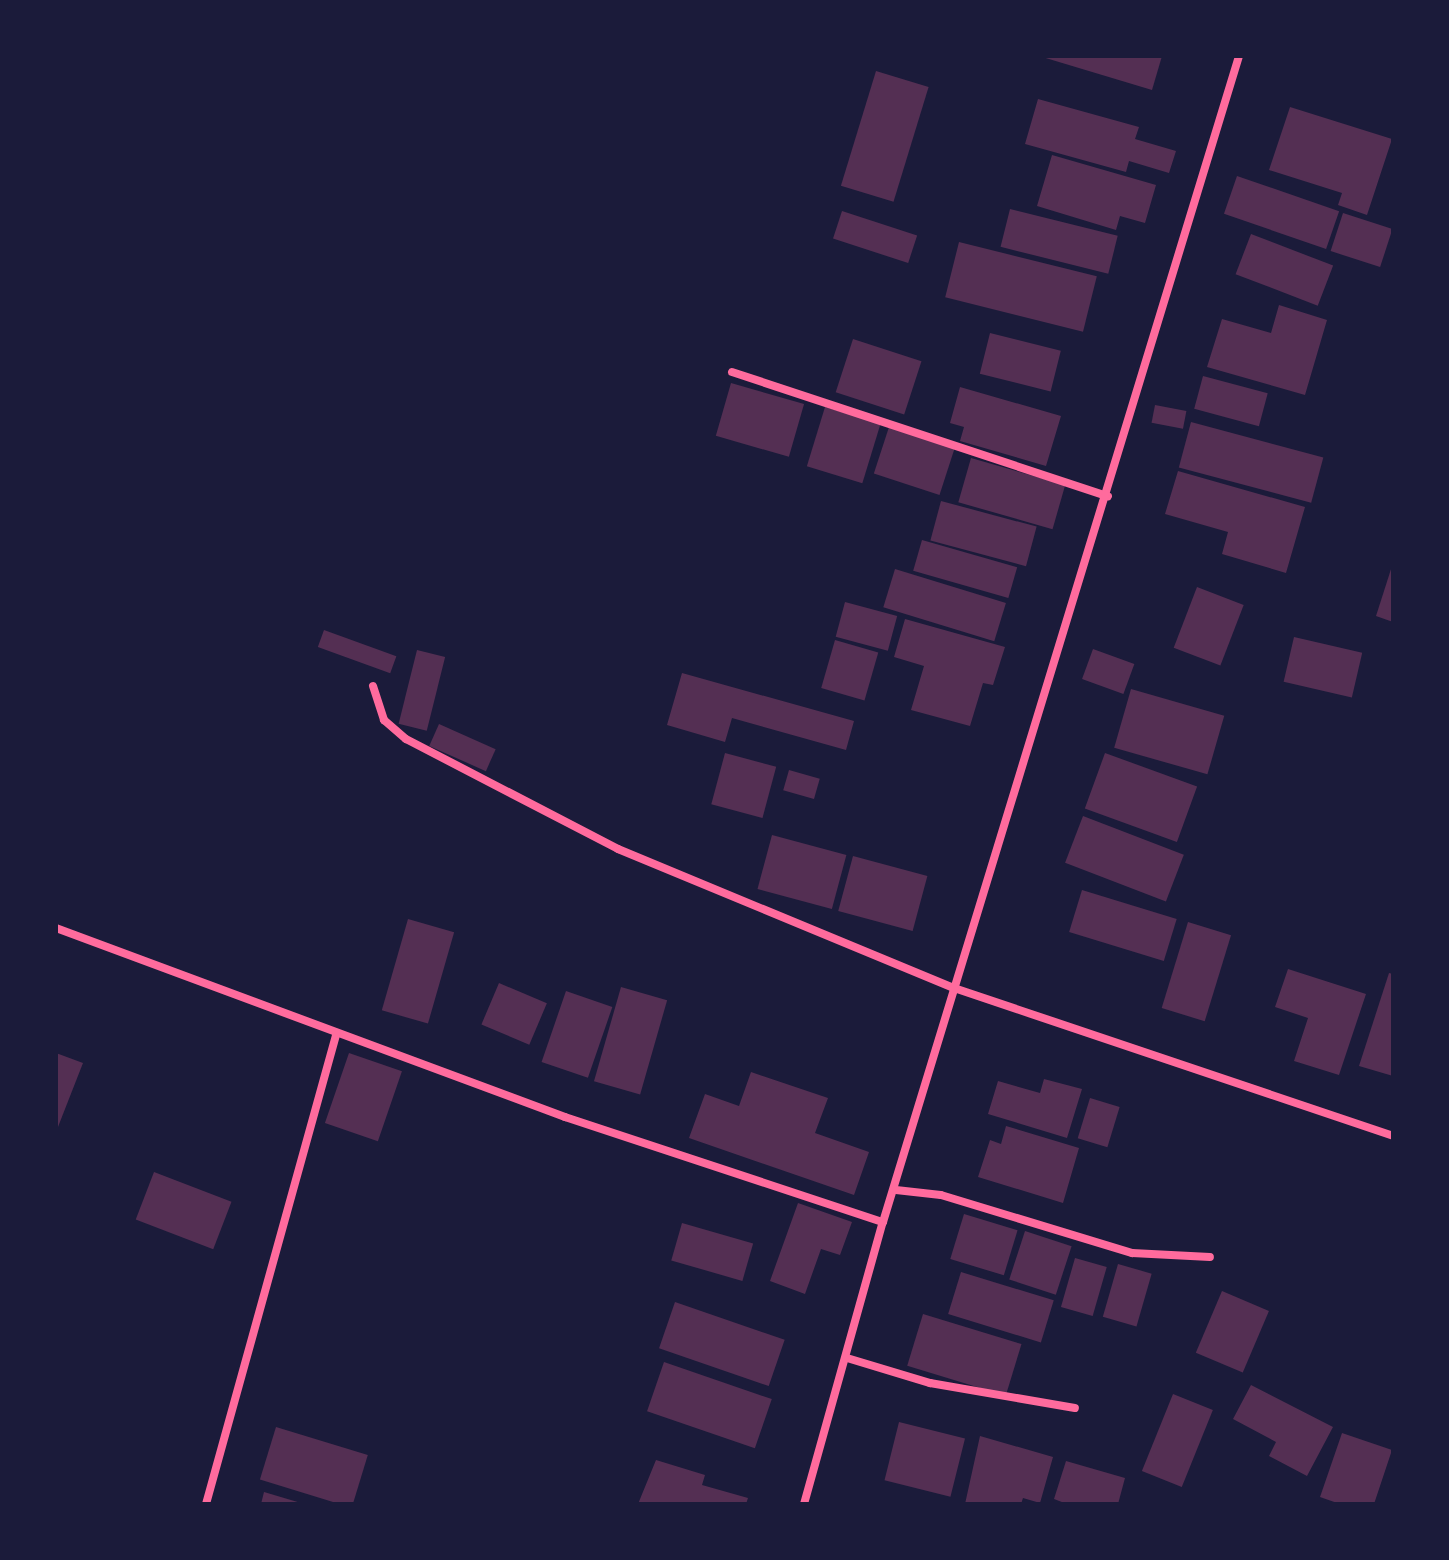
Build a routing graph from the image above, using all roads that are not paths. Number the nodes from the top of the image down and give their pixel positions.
1 (1239, 56) edge
2 (732, 372) dead end
3 (1108, 496) junction
4 (373, 686) dead end
5 (56, 928) edge
6 (954, 988) junction
7 (337, 1033) junction
8 (1393, 1136) edge
9 (896, 1190) junction
10 (883, 1222) junction
11 (1210, 1257) dead end
12 (847, 1358) junction
13 (1075, 1408) dead end
14 (206, 1504) edge
15 (804, 1504) edge

1 - 3 street
2 - 3 street
3 - 6 street
4 - 6 street
5 - 7 street
6 - 8 street
6 - 9 street
7 - 10 street
7 - 14 street
9 - 10 street
9 - 11 street
10 - 12 street
12 - 13 street
12 - 15 street

